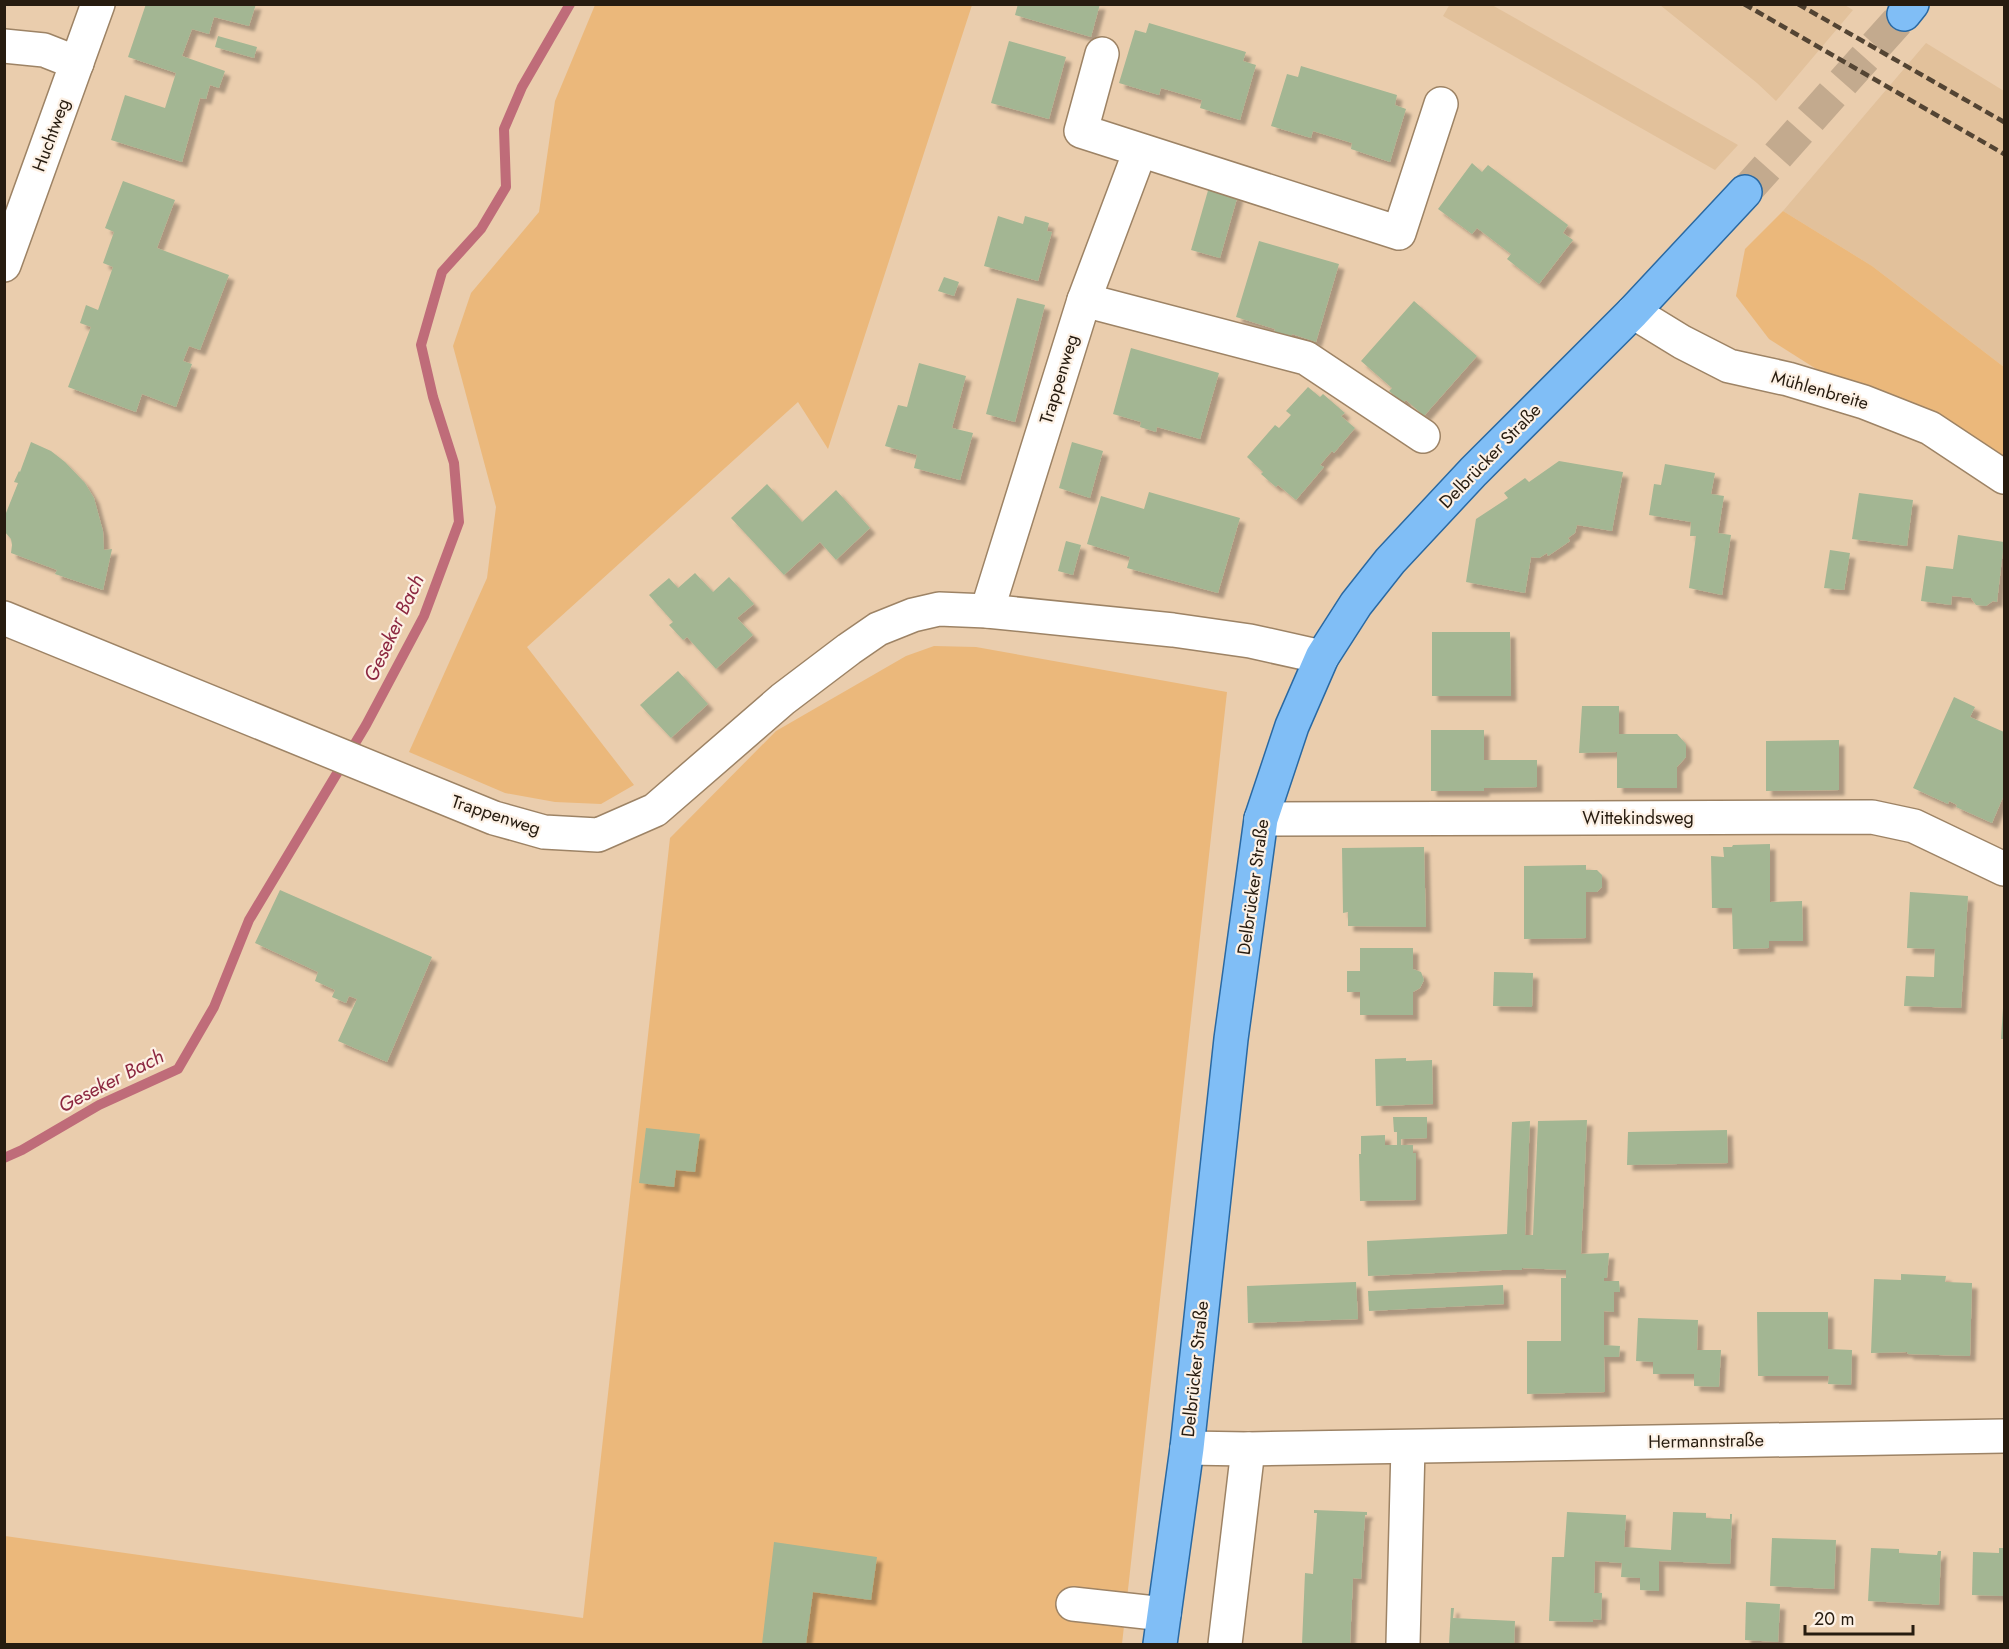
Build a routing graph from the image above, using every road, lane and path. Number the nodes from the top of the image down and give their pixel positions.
1 (98, 4) edge
2 (4, 46) edge
3 (1102, 54) dead end
4 (77, 63) junction
5 (1441, 104) dead end
6 (1140, 151) junction
7 (1745, 192) tunnel mouth
8 (4, 265) edge
9 (1084, 300) junction
10 (1633, 312) junction
11 (1423, 436) dead end
12 (2004, 477) edge
13 (987, 611) junction
14 (4, 618) edge
15 (1322, 657) junction
16 (1261, 819) junction
17 (2004, 869) edge
18 (2004, 1436) edge
19 (1408, 1447) junction
20 (1186, 1448) junction
21 (1248, 1449) junction
22 (1073, 1604) dead end
23 (1162, 1629) edge
24 (1225, 1644) edge
25 (1403, 1644) edge

1 - 4 street, Huchtweg
2 - 4 street
3 - 6 street
4 - 8 street, Huchtweg
5 - 6 street
6 - 9 street, Trappenweg
7 - 10 main road, Delbrücker Straße
9 - 11 street
9 - 13 street, Trappenweg
10 - 12 street, Mühlenbreite
10 - 15 main road, Delbrücker Straße
13 - 14 street, Trappenweg
13 - 15 street, Trappenweg
15 - 16 main road, Delbrücker Straße
16 - 17 street, Wittekindsweg
16 - 20 main road, Delbrücker Straße
18 - 19 street, Hermannstraße
19 - 21 street, Hermannstraße
19 - 25 street
20 - 21 street, Hermannstraße
20 - 23 main road, Delbrücker Straße
21 - 24 street
22 - 23 street

